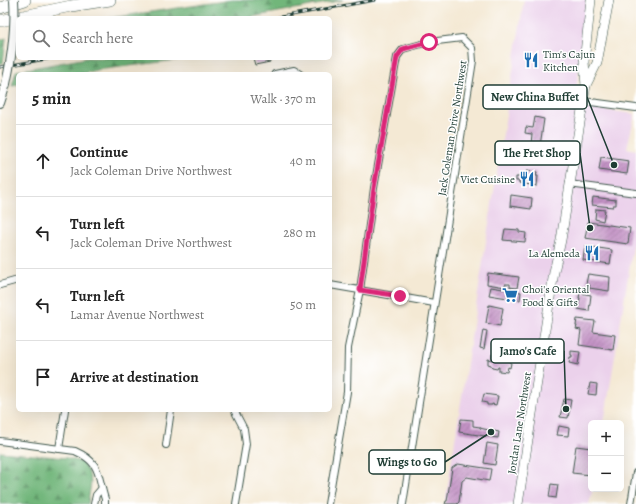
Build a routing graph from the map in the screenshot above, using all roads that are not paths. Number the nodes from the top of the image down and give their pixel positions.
1 (14, 0) edge
2 (25, 0) edge
3 (110, 0) edge
4 (591, 0) edge
5 (609, 0) edge
6 (0, 8) edge
7 (24, 16) edge
8 (16, 18) edge
9 (0, 21) edge
10 (285, 72) edge
11 (297, 72) edge
12 (586, 85) junction
13 (583, 101) junction
14 (0, 103) edge
15 (636, 108) edge
16 (570, 184) junction
17 (636, 193) edge
18 (16, 281) edge
19 (0, 285) edge
20 (332, 285) edge
21 (360, 290) junction
22 (434, 303) junction
23 (64, 412) edge
24 (172, 412) edge
25 (236, 412) edge
26 (0, 441) edge
27 (166, 445) dead end
28 (59, 449) junction
29 (636, 473) edge
30 (102, 488) junction
31 (94, 504) edge
32 (105, 504) edge
33 (236, 504) edge
34 (328, 504) edge
35 (403, 504) edge
36 (518, 504) edge
37 (631, 504) edge

1 - 14 street, bridge
2 - 6 highway
3 - 7 highway
4 - 12 main road, Jordan Lane Northwest
5 - 12 main road, Jordan Lane Northwest
8 - 9 highway
10 - 11 street
12 - 13 main road, Jordan Lane Northwest
13 - 15 street
13 - 16 main road, Jordan Lane Northwest
16 - 17 street
16 - 36 main road, Jordan Lane Northwest
18 - 19 street
20 - 21 street
21 - 22 street
21 - 22 street, Jack Coleman Drive Northwest
21 - 34 street, Jack Coleman Drive Northwest
22 - 35 street, Jack Coleman Drive Northwest
23 - 28 street
24 - 27 street
25 - 33 street
26 - 28 street
28 - 30 street
29 - 37 street
30 - 31 street
30 - 32 street

